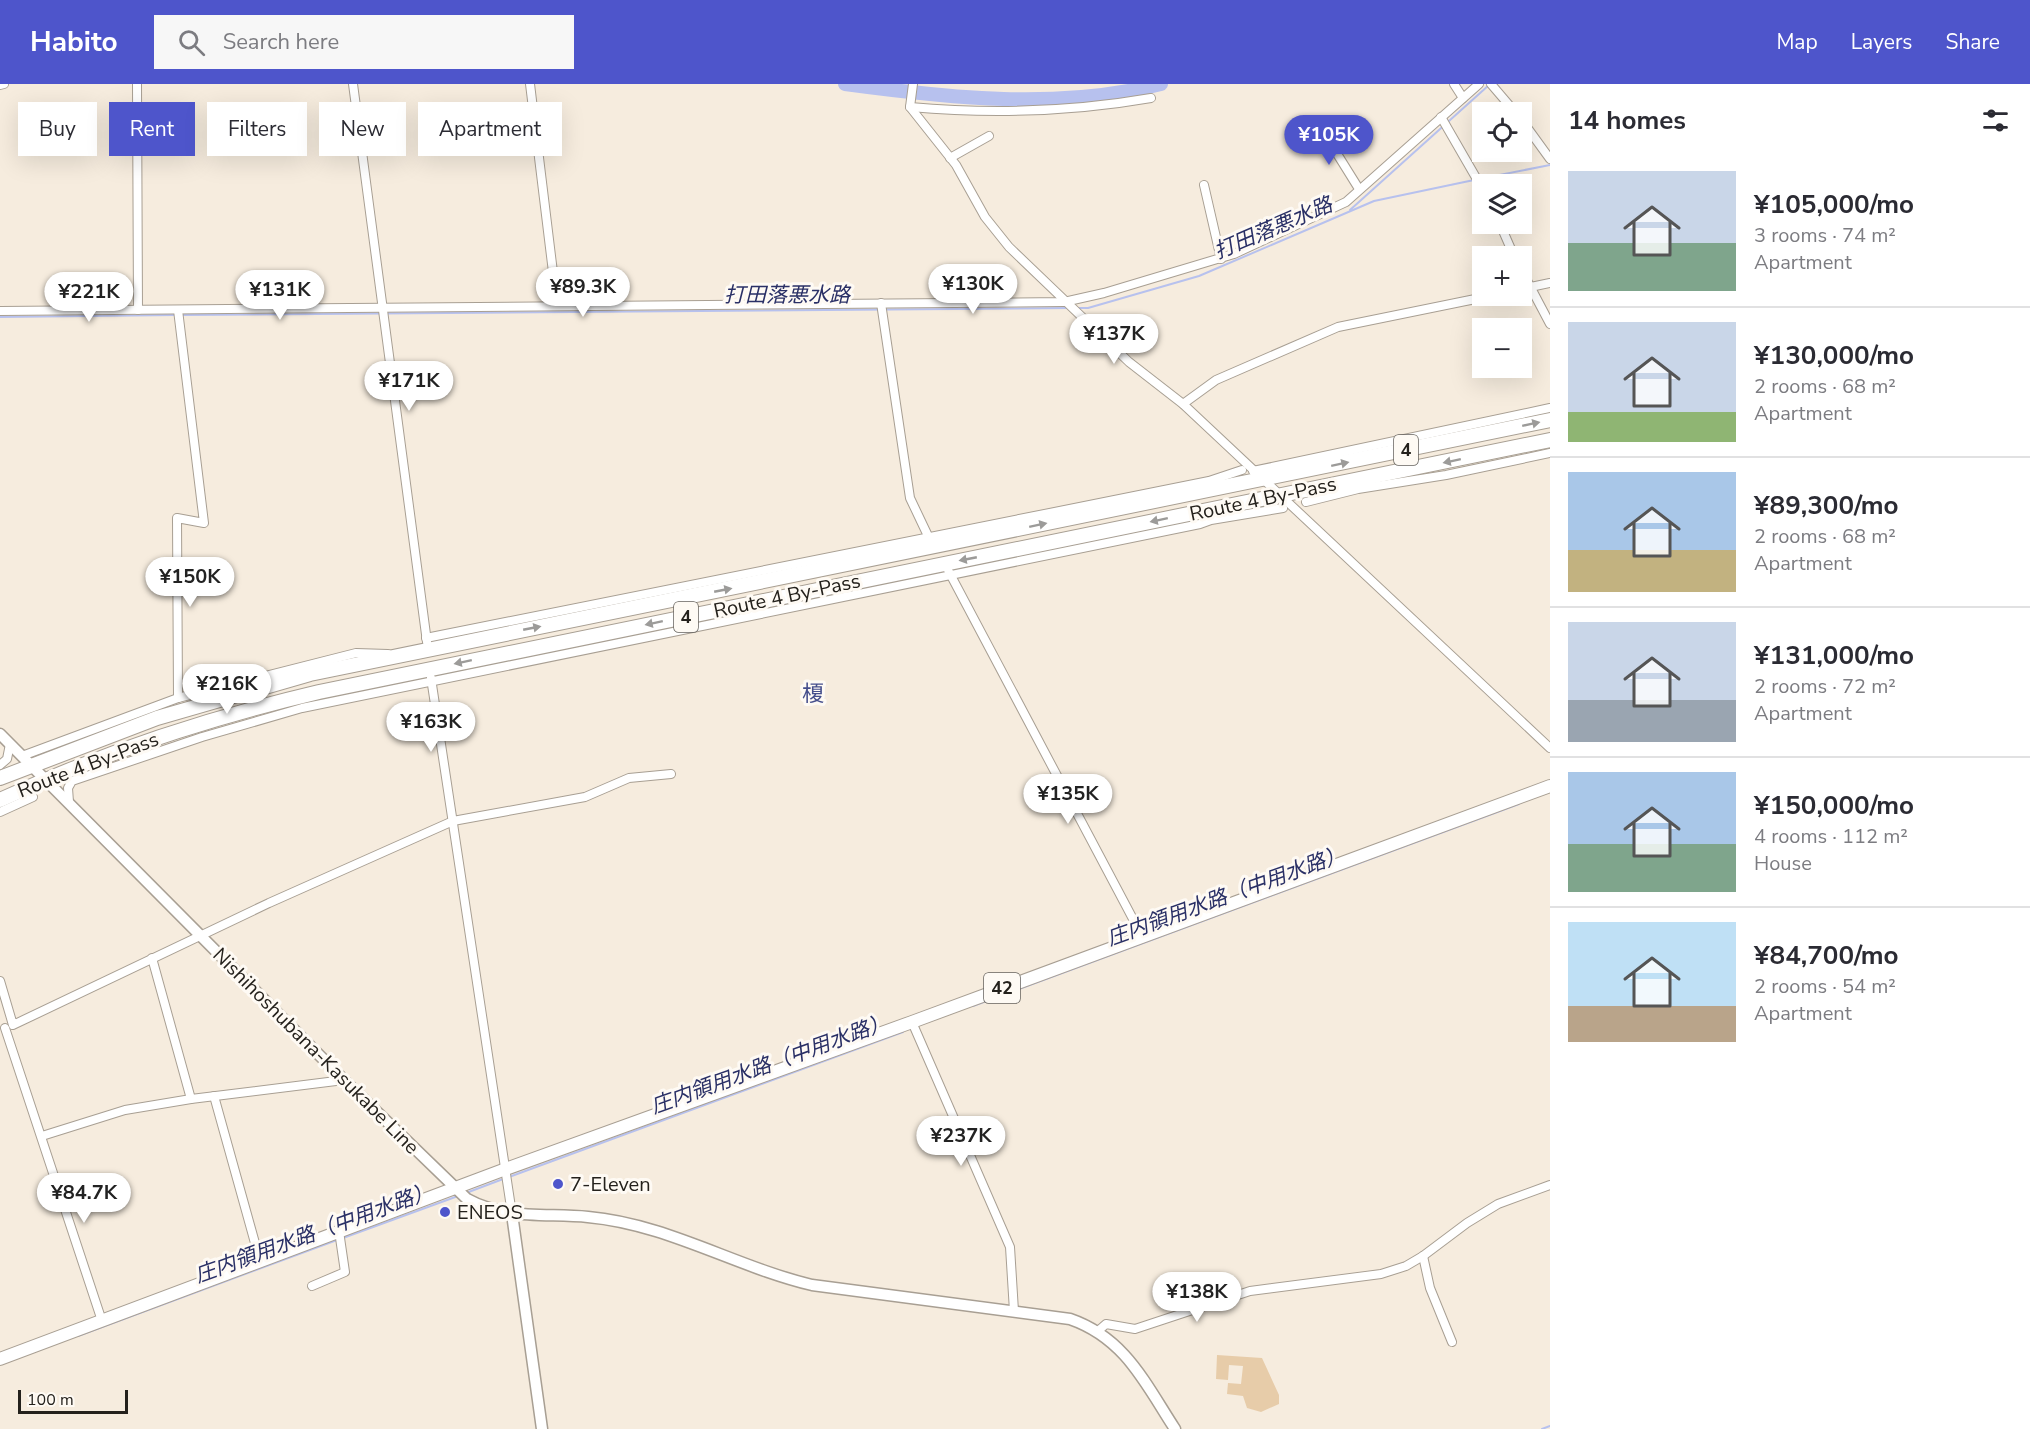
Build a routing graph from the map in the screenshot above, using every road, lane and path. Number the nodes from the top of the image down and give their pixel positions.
1 (137, 84) edge
2 (353, 84) edge
3 (530, 84) edge
4 (913, 84) edge
5 (1455, 84) edge
6 (1479, 84) edge
7 (1491, 84) edge
8 (1151, 98) dead end
9 (1463, 98) junction
10 (1506, 102) edge
11 (910, 107) junction
12 (1441, 117) junction
13 (1321, 128) dead end
14 (1532, 134) edge
15 (989, 136) dead end
16 (950, 158) junction
17 (1550, 159) edge
18 (1474, 174) edge
19 (1204, 185) dead end
20 (1359, 189) junction
21 (1221, 259) junction
22 (1550, 283) edge
23 (1532, 287) edge
24 (1532, 291) edge
25 (1472, 300) edge
26 (1064, 302) junction
27 (881, 303) junction
28 (557, 305) junction
29 (382, 307) junction
30 (138, 310) junction
31 (178, 310) junction
32 (0, 311) edge
33 (1550, 324) edge
34 (1183, 404) junction
35 (1550, 408) edge
36 (1550, 420) edge
37 (1550, 440) edge
38 (1550, 453) edge
39 (1242, 470) dead end
40 (1257, 475) junction
41 (1349, 486) junction
42 (1199, 488) junction
43 (1281, 502) junction
44 (1306, 502) dead end
45 (930, 542) junction
46 (948, 569) junction
47 (427, 644) junction
48 (399, 656) junction
49 (431, 675) junction
50 (178, 698) junction
51 (0, 734) edge
52 (10, 744) junction
53 (67, 745) junction
54 (1550, 748) edge
55 (26, 760) junction
56 (0, 765) edge
57 (671, 774) dead end
58 (0, 778) edge
59 (46, 779) junction
60 (1550, 786) edge
61 (33, 797) dead end
62 (8, 800) edge
63 (69, 802) junction
64 (0, 812) edge
65 (453, 821) junction
66 (201, 936) junction
67 (1142, 936) junction
68 (152, 958) junction
69 (0, 981) edge
70 (912, 1022) junction
71 (4, 1028) dead end
72 (344, 1080) junction
73 (214, 1096) junction
74 (190, 1099) junction
75 (42, 1136) junction
76 (503, 1170) junction
77 (1550, 1185) edge
78 (454, 1188) junction
79 (512, 1214) junction
80 (339, 1231) junction
81 (1423, 1256) junction
82 (260, 1261) junction
83 (312, 1286) dead end
84 (1014, 1311) junction
85 (102, 1321) junction
86 (1098, 1331) junction
87 (1452, 1342) dead end
88 (0, 1359) edge
89 (542, 1429) edge
90 (1175, 1429) edge

1 - 30 street
2 - 29 street
3 - 28 street
4 - 11 street
5 - 9 street
6 - 9 street
7 - 10 street
8 - 11 street
9 - 12 street
11 - 16 street
12 - 18 street
12 - 20 street
13 - 20 street
14 - 17 street
15 - 16 street
16 - 26 street
19 - 21 street
20 - 21 street
21 - 26 street
22 - 23 street
24 - 33 street
25 - 34 street
26 - 27 street
26 - 34 street
27 - 28 street
27 - 45 street
28 - 29 street
29 - 31 street
29 - 47 street
30 - 31 street
30 - 32 street
31 - 50 street
34 - 40 street
35 - 40 street
40 -> 36 highway, Route 4 By-Pass / 4
37 -> 41 highway, Route 4 By-Pass / 4
38 - 41 street
39 - 42 street
40 - 42 highway, Route 4 By-Pass / 4
40 - 43 street
41 - 43 highway, Route 4 By-Pass / 4
41 - 44 street
42 - 45 highway, Route 4 By-Pass / 4
43 - 46 highway, Route 4 By-Pass / 4
43 - 54 street
45 - 47 highway, Route 4 By-Pass / 4
46 - 49 highway, Route 4 By-Pass / 4
46 - 67 street
47 - 48 highway, Route 4 By-Pass / 4
48 - 50 street
48 - 53 highway, Route 4 By-Pass / 4
49 - 59 highway, Route 4 By-Pass / 4
49 - 63 street
49 - 65 street
50 - 53 street
51 - 52 main road, Nishihoshubana-Kasukabe Line
52 - 55 main road, Nishihoshubana-Kasukabe Line
52 - 56 street
53 - 55 highway, Route 4 By-Pass / 4
55 - 58 highway, Route 4 By-Pass / 4
55 - 59 main road, Nishihoshubana-Kasukabe Line
57 - 65 street
59 - 62 highway, Route 4 By-Pass / 4
59 - 63 main road, Nishihoshubana-Kasukabe Line
60 - 67 main road, 42
61 - 62 street
62 - 64 street
63 - 66 main road, Nishihoshubana-Kasukabe Line
65 - 66 street
65 - 76 street
66 - 68 street
66 - 72 main road, Nishihoshubana-Kasukabe Line
67 - 70 main road, 42
68 - 69 street
68 - 74 street
70 - 76 main road, 42
70 - 84 street
71 - 75 street
72 - 73 street
72 - 78 main road, Nishihoshubana-Kasukabe Line
73 - 74 street
73 - 82 street
74 - 75 street
75 - 85 street
76 - 78 main road, 42
76 - 79 street
77 - 81 street
78 - 79 main road, Nishihoshubana-Kasukabe Line
78 - 80 main road, 42
79 - 84 main road, Nishihoshubana-Kasukabe Line
79 - 89 main road
80 - 82 main road, 42
80 - 83 street
81 - 86 street
81 - 87 street
82 - 85 main road, 42
84 - 86 main road, Nishihoshubana-Kasukabe Line
85 - 88 main road, 42
86 - 90 main road, Nishihoshubana-Kasukabe Line

